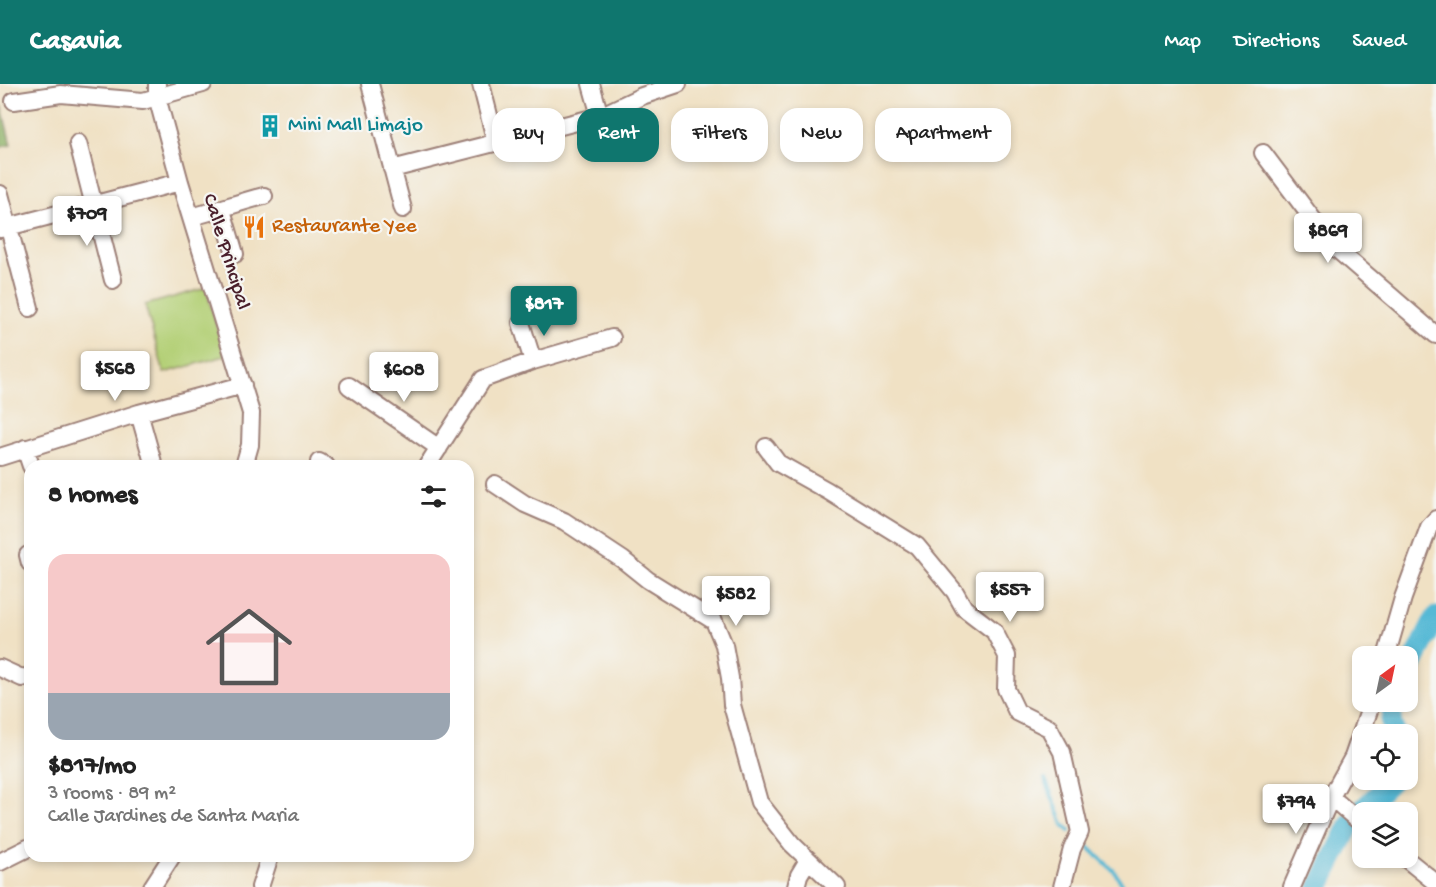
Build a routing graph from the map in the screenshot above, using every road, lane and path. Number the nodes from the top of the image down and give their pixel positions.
1 (203, 84) edge
2 (370, 84) edge
3 (481, 84) edge
4 (591, 84) edge
5 (678, 84) edge
6 (154, 88) edge
7 (14, 101) dead end
8 (598, 108) edge
9 (617, 108) edge
10 (492, 127) edge
11 (78, 143) dead end
12 (492, 144) edge
13 (1263, 153) dead end
14 (392, 169) junction
15 (180, 182) junction
16 (0, 194) edge
17 (264, 196) dead end
18 (94, 205) junction
19 (403, 209) dead end
20 (222, 210) junction
21 (191, 217) junction
22 (4, 228) edge
23 (235, 254) dead end
24 (113, 280) dead end
25 (30, 308) dead end
26 (521, 323) dead end
27 (1436, 335) edge
28 (612, 339) dead end
29 (534, 361) junction
30 (243, 385) junction
31 (349, 386) dead end
32 (139, 413) junction
33 (766, 447) dead end
34 (25, 448) junction
35 (439, 448) junction
36 (0, 457) edge
37 (29, 460) edge
38 (152, 460) edge
39 (245, 460) edge
40 (431, 460) edge
41 (495, 484) dead end
42 (1436, 519) edge
43 (1389, 646) edge
44 (0, 668) edge
45 (24, 678) edge
46 (1369, 712) edge
47 (1331, 797) junction
48 (1352, 815) edge
49 (24, 850) edge
50 (808, 860) junction
51 (0, 862) edge
52 (168, 862) edge
53 (268, 862) edge
54 (1417, 868) edge
55 (1436, 883) edge
56 (152, 887) edge
57 (260, 887) edge
58 (796, 887) edge
59 (837, 887) edge
60 (1062, 887) edge
61 (1292, 887) edge

1 - 6 street
2 - 14 street
3 - 10 street
4 - 8 street
5 - 9 street
6 - 7 street
6 - 15 street, Calle Principal
11 - 18 street
12 - 14 street
13 - 27 street
14 - 19 street
15 - 18 street
15 - 21 street, Calle Principal
16 - 22 street
17 - 20 street
18 - 22 street
18 - 24 street
20 - 21 street
20 - 23 street
21 - 30 street, Calle Principal
22 - 25 street
26 - 29 street
28 - 29 street
29 - 35 street
30 - 32 street
30 - 39 street, Calle Principal
31 - 35 street
32 - 34 street
32 - 38 street
33 - 60 street
34 - 36 street
34 - 37 street
35 - 40 street
41 - 50 street
42 - 43 street
44 - 45 street
46 - 47 street
47 - 48 street
47 - 61 street
49 - 51 street
50 - 58 street
50 - 59 street
52 - 56 street
53 - 57 street
54 - 55 street

